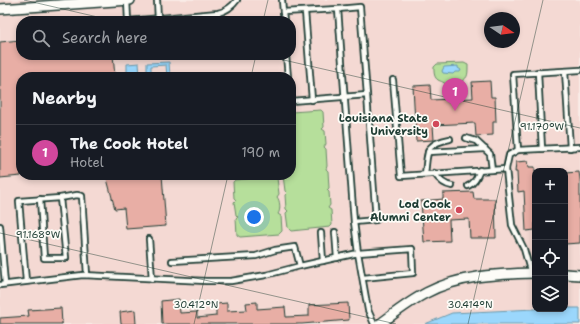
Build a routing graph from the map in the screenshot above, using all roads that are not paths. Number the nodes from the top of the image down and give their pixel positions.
1 (127, 0) edge
2 (130, 0) edge
3 (157, 0) edge
4 (237, 0) edge
5 (282, 0) edge
6 (88, 1) edge
7 (115, 1) edge
8 (338, 9) junction
9 (0, 10) edge
10 (305, 11) junction
11 (283, 12) junction
12 (128, 16) edge
13 (158, 16) edge
14 (186, 16) edge
15 (283, 16) edge
16 (286, 60) edge
17 (580, 70) edge
18 (565, 71) junction
19 (288, 72) edge
20 (538, 72) junction
21 (393, 80) dead end
22 (367, 95) junction
23 (345, 97) junction
24 (312, 100) junction
25 (296, 102) edge
26 (466, 138) dead end
27 (450, 139) dead end
28 (580, 147) edge
29 (570, 148) junction
30 (485, 149) junction
31 (542, 149) junction
32 (518, 150) junction
33 (428, 152) junction
34 (506, 169) junction
35 (480, 170) junction
36 (492, 170) junction
37 (426, 174) junction
38 (434, 174) junction
39 (452, 186) dead end
40 (468, 186) dead end
41 (60, 198) junction
42 (40, 200) junction
43 (354, 222) junction
44 (0, 226) edge
45 (335, 232) dead end
46 (321, 233) dead end
47 (149, 239) dead end
48 (358, 253) junction
49 (337, 258) junction
50 (172, 261) dead end
51 (323, 261) junction
52 (300, 266) junction
53 (532, 271) edge
54 (532, 274) edge
55 (568, 274) edge
56 (87, 275) junction
57 (580, 275) edge
58 (362, 278) junction
59 (152, 279) junction
60 (26, 282) junction
61 (3, 285) edge
62 (374, 324) edge
63 (380, 324) edge

1 - 2 street
1 - 7 street
1 - 12 lane
3 - 13 lane
4 - 14 lane
5 - 11 lane
6 - 7 street
6 - 9 street
8 - 10 lane
8 - 22 lane
8 - 23 lane
10 - 11 lane
10 - 24 lane
11 - 15 lane
16 - 19 lane
17 - 18 lane
18 - 20 lane
18 - 29 lane
20 - 31 lane
20 - 32 lane
21 - 37 lane
22 - 23 lane
22 - 43 lane
23 - 24 lane
23 - 43 lane
24 - 25 lane
26 - 30 lane
27 - 33 lane
28 - 29 lane
29 - 31 lane
30 - 33 lane
30 - 36 lane
31 - 32 lane
32 - 34 lane
33 - 37 lane
34 - 36 lane
34 - 53 lane
35 - 36 lane
35 - 38 lane
35 - 40 lane
37 - 38 lane
38 - 39 lane
41 - 42 lane
41 - 42 lane
41 - 56 lane
42 - 60 lane
43 - 48 lane
44 - 61 lane
45 - 49 lane
46 - 51 lane
47 - 59 lane
48 - 49 lane
48 - 58 lane
48 - 58 lane
49 - 51 lane
50 - 52 lane
51 - 52 lane
52 - 59 lane
54 - 63 street
55 - 57 street
56 - 59 lane
56 - 60 lane
58 - 62 lane
60 - 61 lane

